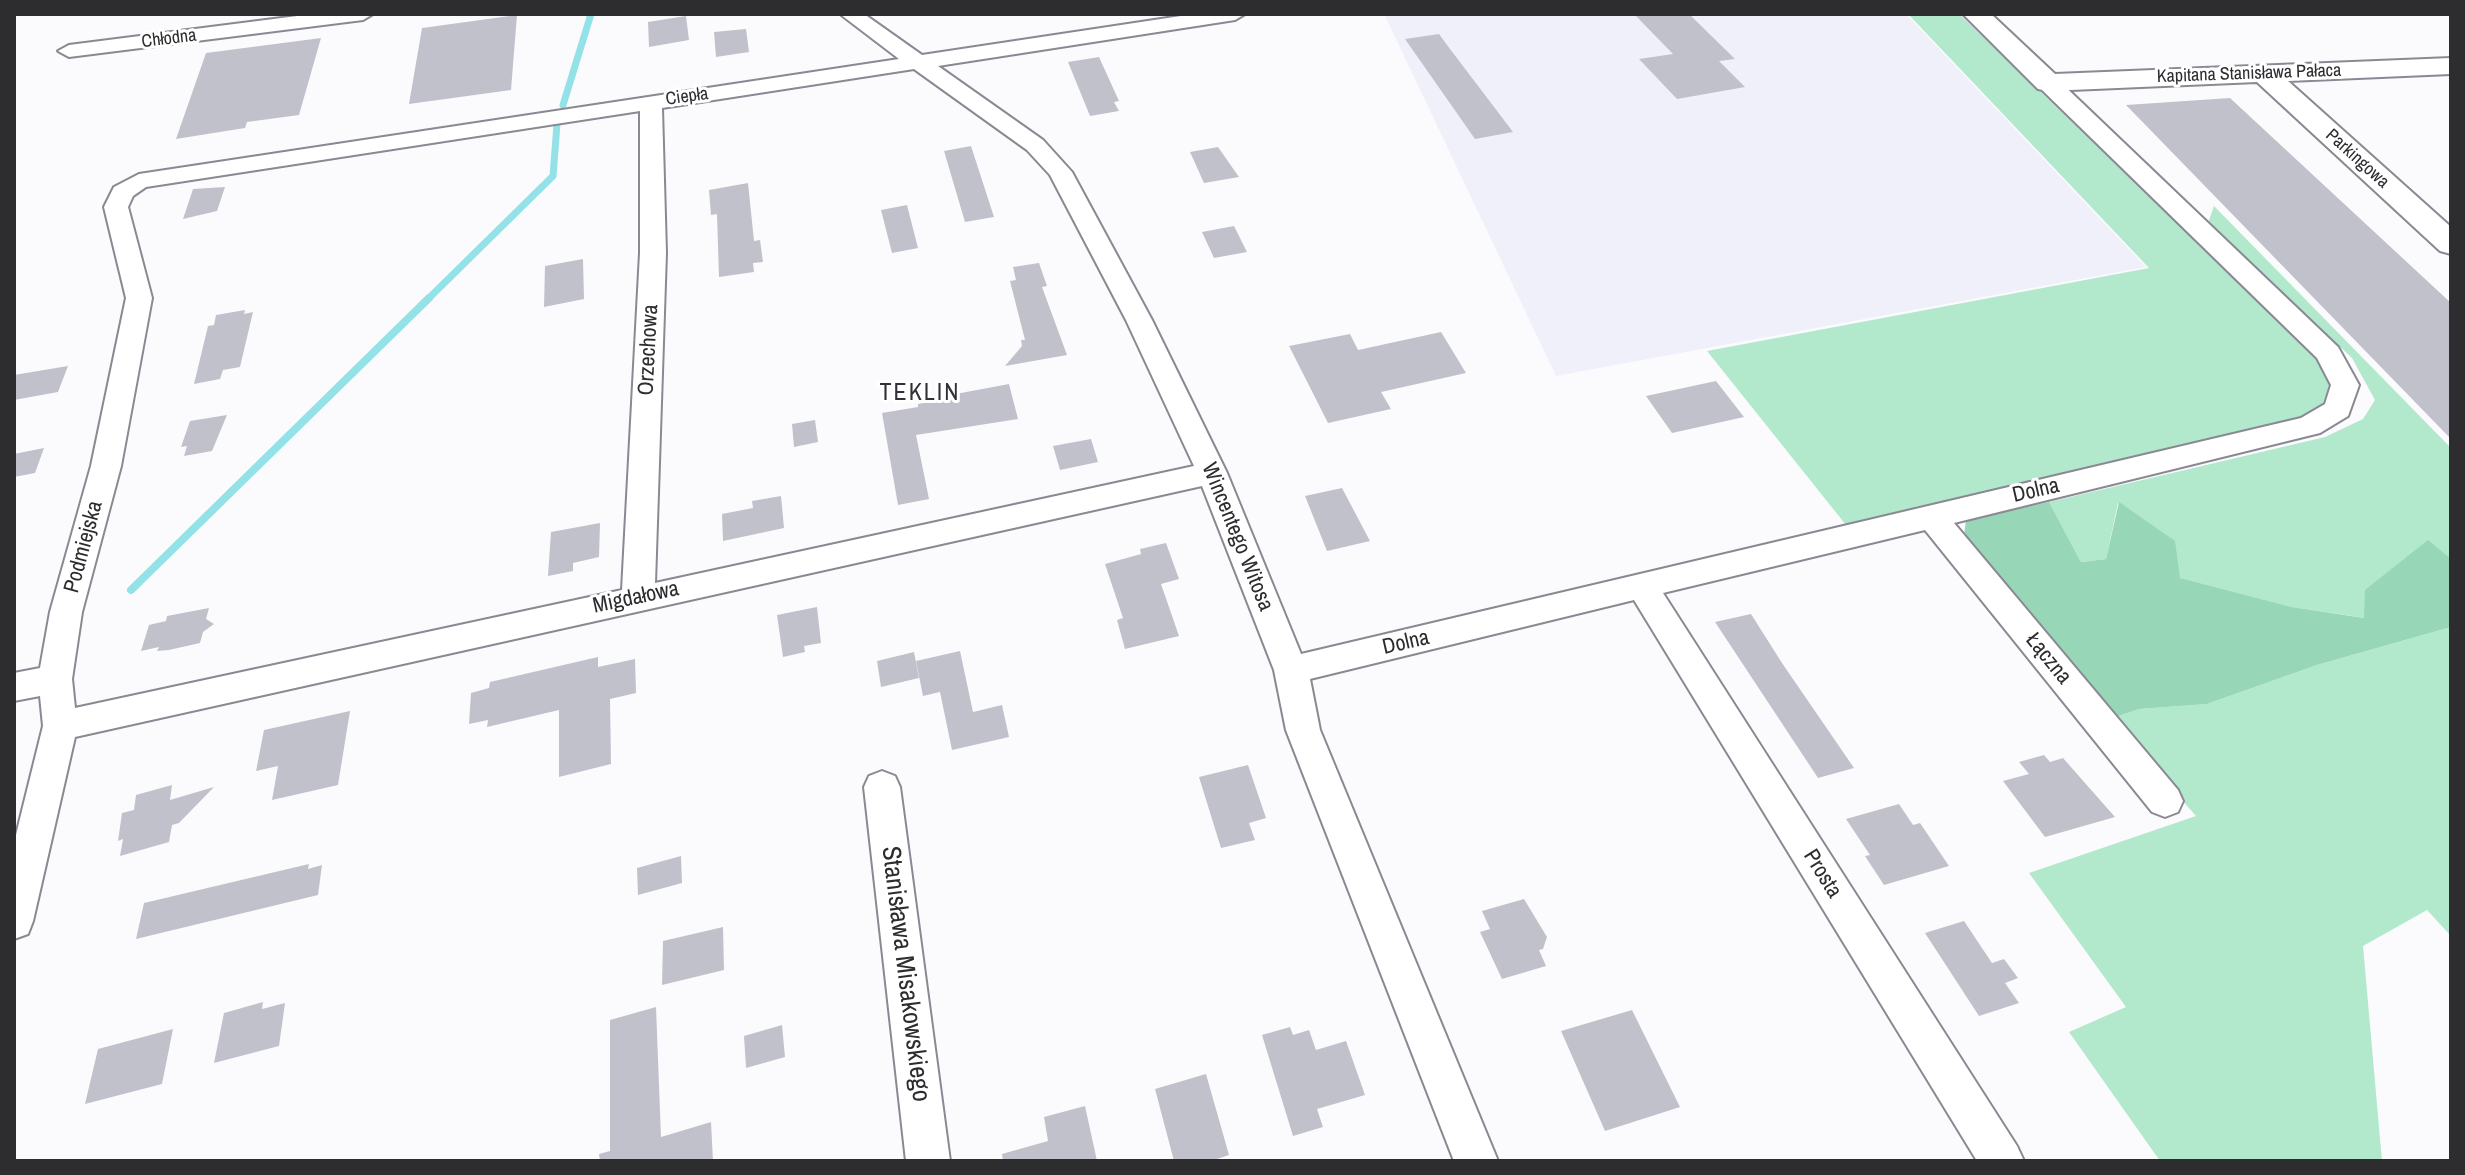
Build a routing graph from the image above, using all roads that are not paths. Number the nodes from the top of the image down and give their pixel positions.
1 (363, 14) edge
2 (850, 14) edge
3 (1235, 14) edge
4 (1976, 14) edge
5 (69, 51) dead end
6 (922, 62) junction
7 (2451, 66) edge
8 (2264, 74) junction
9 (2048, 83) junction
10 (651, 102) junction
11 (139, 181) joint
12 (2451, 244) edge
13 (1212, 473) junction
14 (1931, 516) junction
15 (1642, 587) junction
16 (638, 597) junction
17 (1291, 670) junction
18 (55, 679) junction
19 (14, 687) edge
20 (60, 726) junction
21 (882, 787) dead end
22 (2165, 801) dead end
23 (14, 921) edge
24 (1470, 1160) edge
25 (928, 1161) edge
26 (2002, 1161) edge

1 - 5 street, Chłodna
2 - 6 street, Wincentego Witosa
3 - 6 street, Ciepła
4 - 9 street
6 - 10 street, Ciepła
6 - 13 street, Wincentego Witosa
7 - 8 street, Kapitana Stanisława Pałaca
8 - 9 street, Kapitana Stanisława Pałaca
8 - 12 street, Parkingowa
9 - 14 street, Dolna
10 - 11 street, Ciepła
10 - 16 street, Orzechowa
11 - 18 street, Podmiejska
13 - 16 street, Migdałowa
13 - 17 street, Wincentego Witosa
14 - 15 street, Dolna
14 - 22 street, Łączna
15 - 17 street, Dolna
15 - 26 street, Prosta
16 - 20 street, Migdałowa
17 - 24 street, Wincentego Witosa
18 - 19 street
18 - 20 street, Podmiejska
20 - 23 street, Podmiejska
21 - 25 street, Stanisława Misakowskiego

